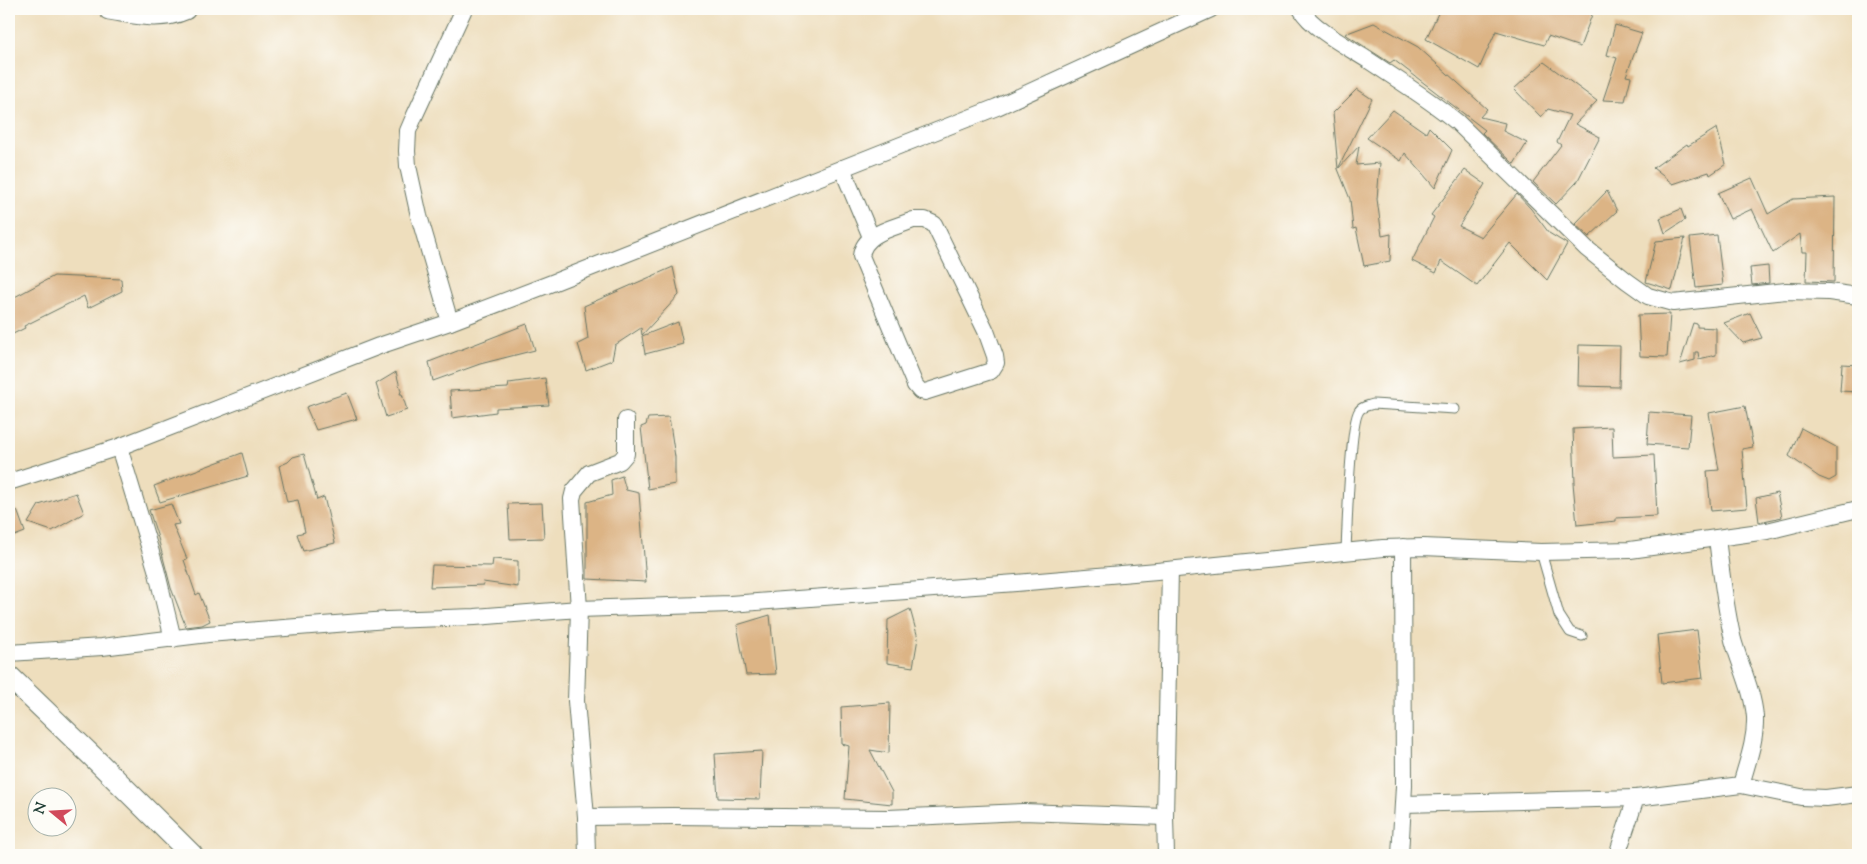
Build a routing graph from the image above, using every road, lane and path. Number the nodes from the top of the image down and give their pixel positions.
1 (108, 9) edge
2 (185, 9) edge
3 (464, 9) edge
4 (1211, 9) edge
5 (1301, 9) edge
6 (842, 168) junction
7 (871, 237) junction
8 (1858, 296) edge
9 (450, 322) junction
10 (1455, 409) dead end
11 (626, 420) dead end
12 (119, 447) junction
13 (9, 482) edge
14 (1858, 509) edge
15 (1717, 538) junction
16 (1403, 547) junction
17 (1346, 551) junction
18 (1541, 552) junction
19 (1170, 570) junction
20 (579, 609) junction
21 (1582, 636) dead end
22 (174, 639) junction
23 (9, 653) edge
24 (9, 677) edge
25 (1741, 785) junction
26 (1858, 794) edge
27 (1636, 798) junction
28 (1403, 804) junction
29 (1165, 817) junction
30 (586, 818) junction
31 (192, 855) edge
32 (587, 855) edge
33 (1166, 855) edge
34 (1400, 855) edge
35 (1616, 855) edge

1 - 2 street
3 - 9 street
4 - 6 street
5 - 8 street
6 - 7 street
6 - 9 street
7 - 7 street
9 - 12 street
10 - 17 lane
11 - 20 street
12 - 13 street
12 - 22 street
14 - 15 street
15 - 18 street
15 - 25 street
16 - 17 street
16 - 18 street
16 - 28 street
17 - 19 street
18 - 21 lane
19 - 20 street
19 - 29 street
20 - 22 street
20 - 30 street
22 - 23 street
24 - 31 street
25 - 26 street
25 - 27 street
27 - 28 street
27 - 35 street
28 - 34 street
29 - 30 street
29 - 33 street
30 - 32 street

